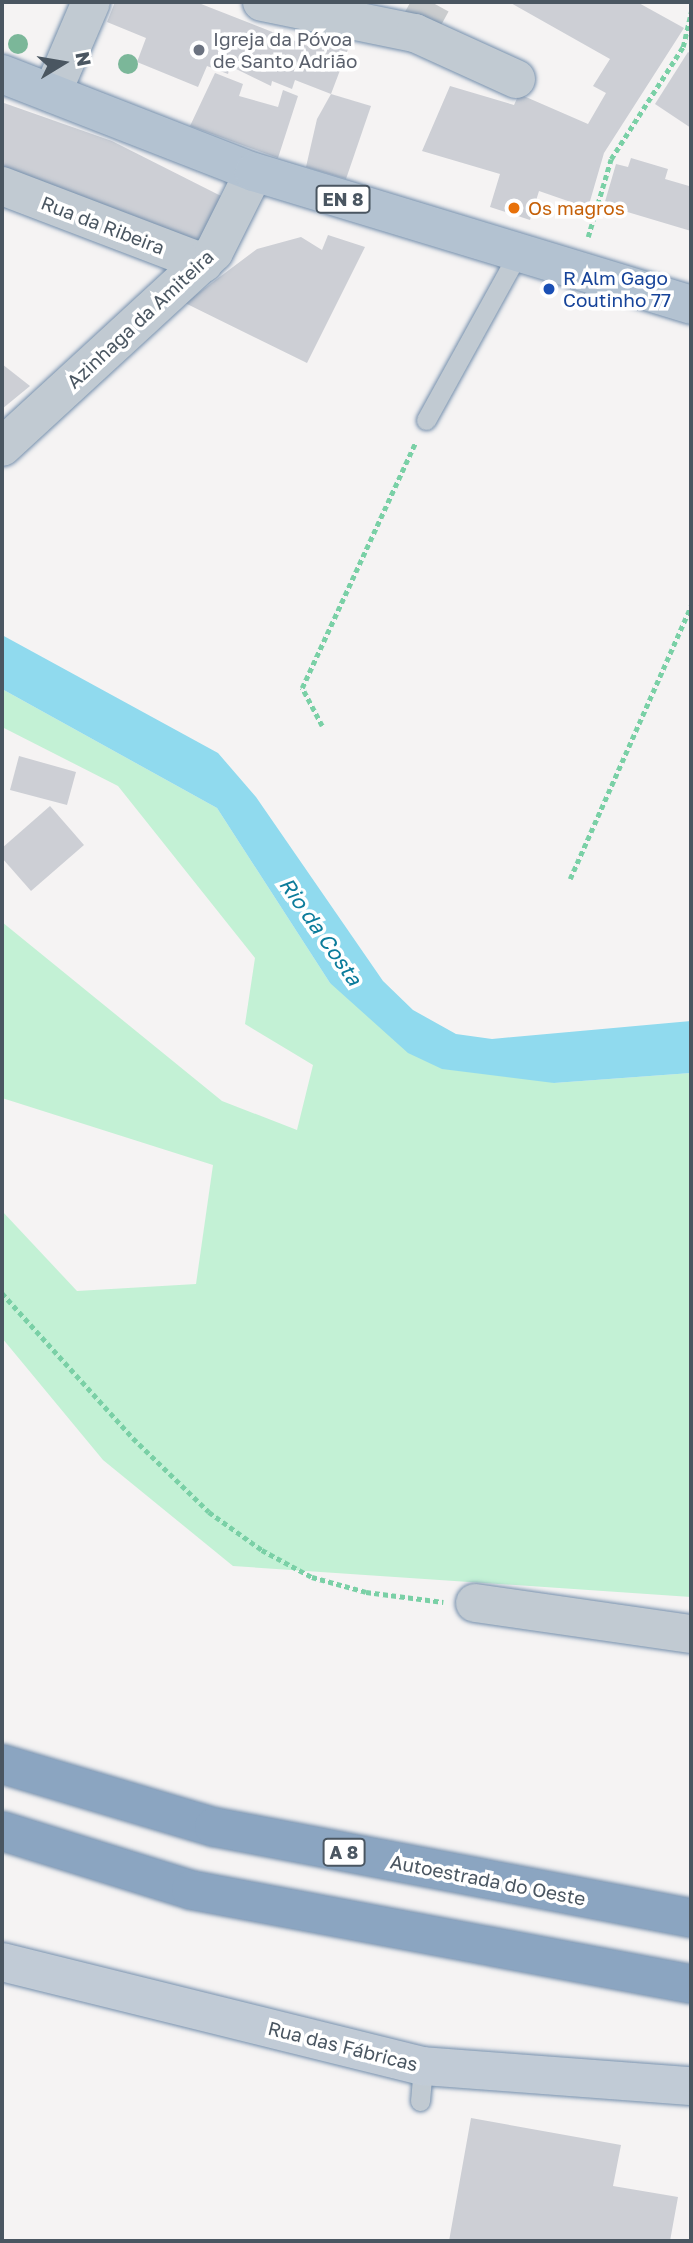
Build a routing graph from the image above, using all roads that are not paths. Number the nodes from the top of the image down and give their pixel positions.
1 (91, 2) edge
2 (262, 2) edge
3 (2, 75) edge
4 (516, 79) dead end
5 (52, 93) junction
6 (254, 172) junction
7 (2, 186) edge
8 (518, 253) junction
9 (204, 263) junction
10 (691, 305) edge
11 (426, 420) road end
12 (2, 447) edge
13 (475, 1603) road end
14 (691, 1634) edge
15 (2, 1763) edge
16 (2, 1831) edge
17 (691, 1918) edge
18 (2, 1962) edge
19 (691, 1984) edge
20 (691, 2085) edge

1 - 5 street
2 - 4 street
3 - 5 main road, EN 8
5 - 6 main road, EN 8
6 - 8 main road, EN 8
6 - 9 street, Azinhaga da Amiteira
7 - 9 street, Rua da Ribeira
8 - 10 main road, EN 8
8 - 11 lane
9 - 12 street, Azinhaga da Amiteira
13 - 14 street
15 - 17 highway, Autoestrada do Oeste / A 8
16 - 19 highway
18 - 20 street, Rua das Fábricas

